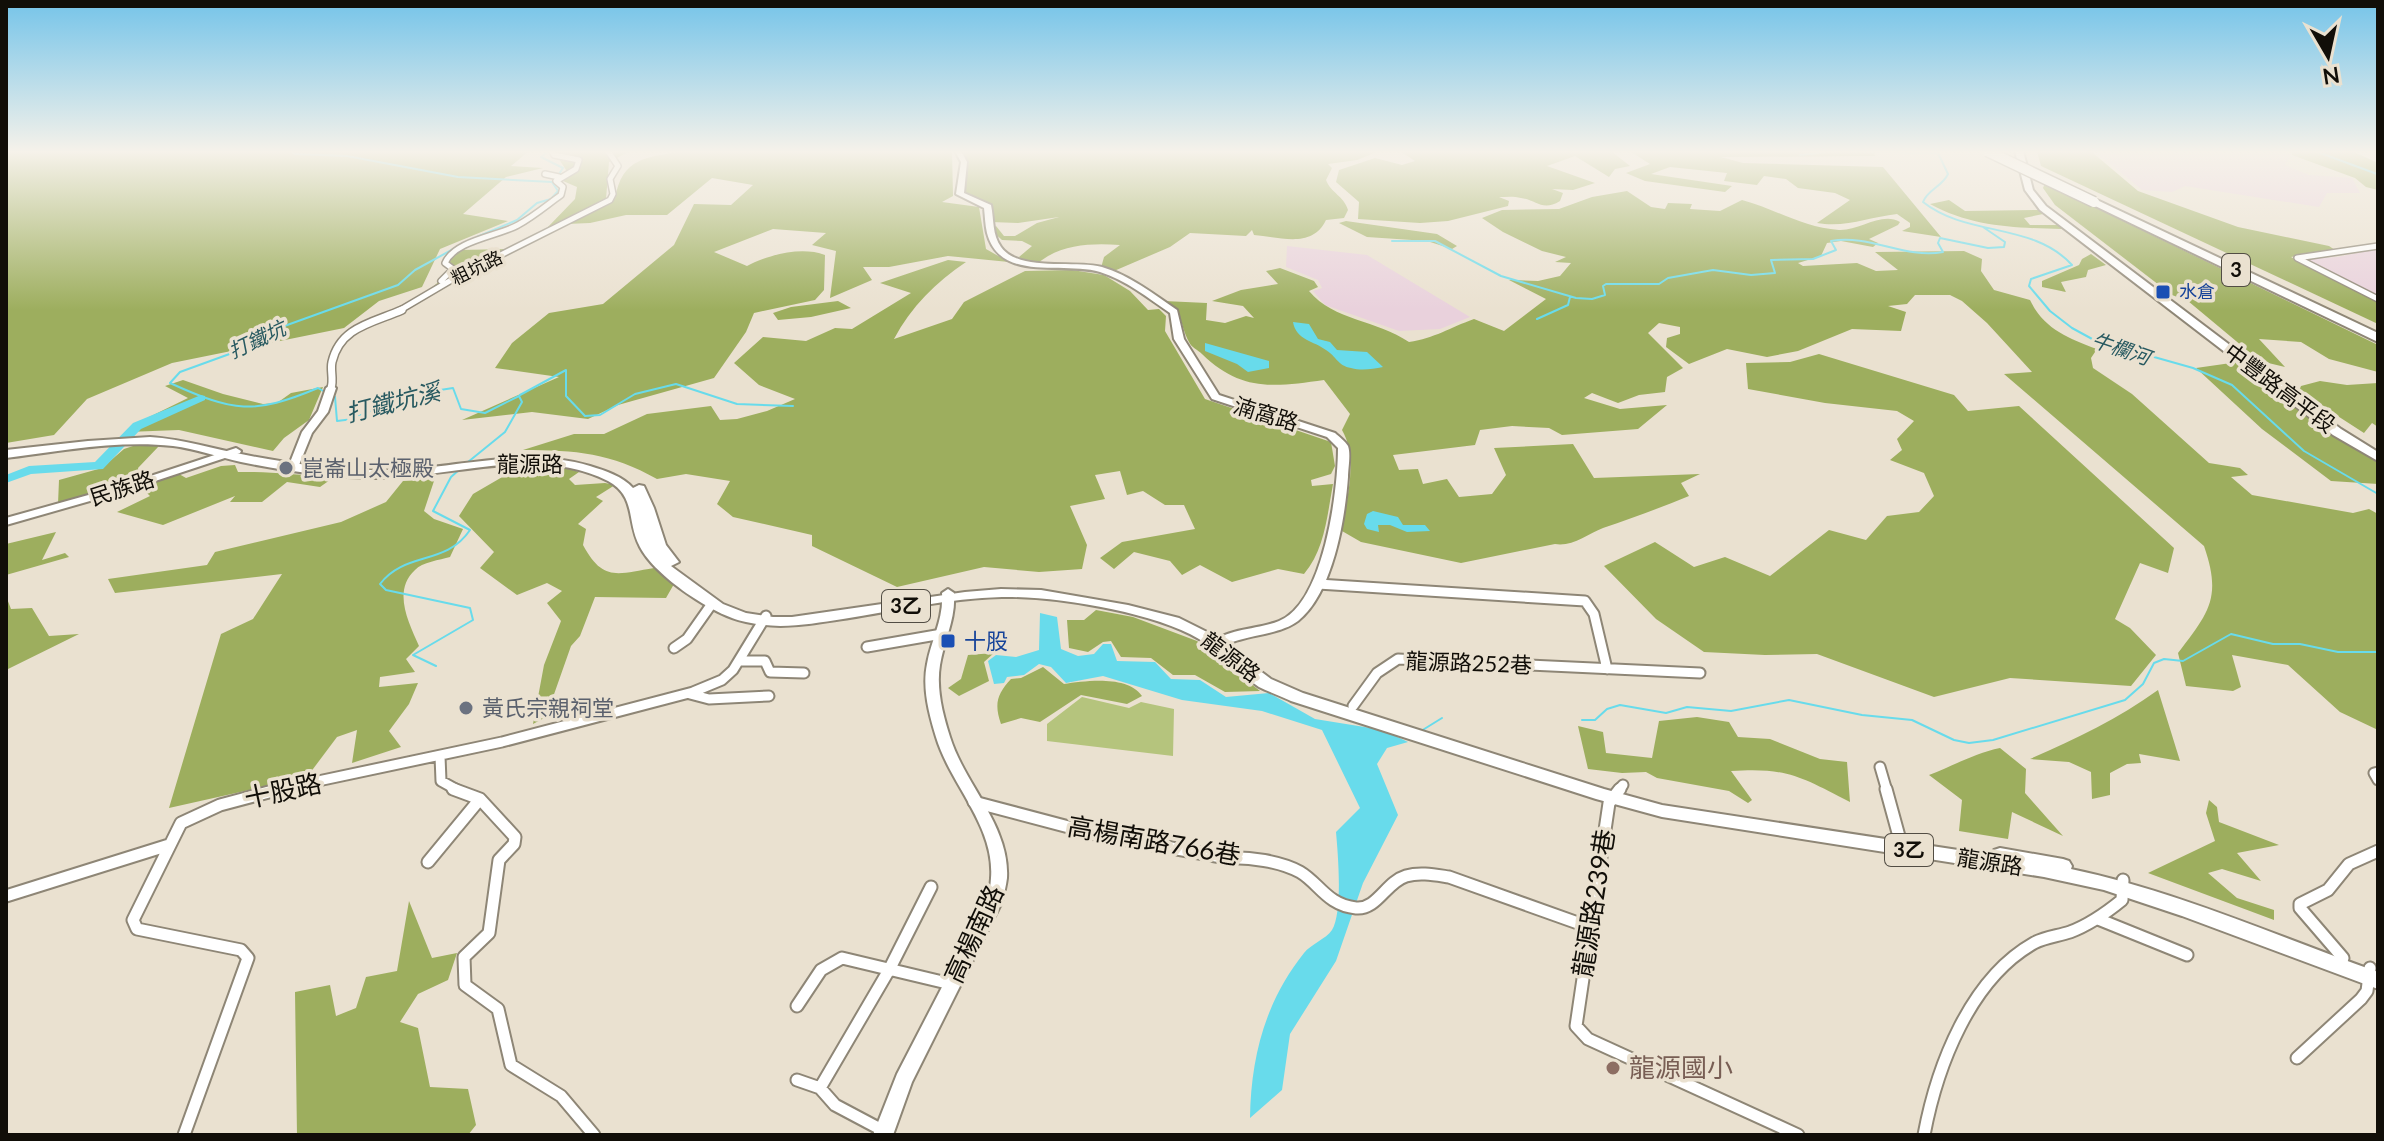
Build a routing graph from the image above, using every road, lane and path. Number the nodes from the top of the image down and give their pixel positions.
1 (548, 204) edge
2 (602, 204) edge
3 (981, 204) edge
4 (2039, 204) edge
5 (2105, 204) edge
6 (2105, 204) edge
7 (2378, 246) edge
8 (2378, 299) edge
9 (421, 300) junction
10 (2378, 331) edge
11 (2378, 338) edge
12 (328, 391) joint
13 (6, 452) edge
14 (230, 453) junction
15 (2378, 455) edge
16 (295, 462) junction
17 (465, 465) junction
18 (6, 522) edge
19 (1318, 584) junction
20 (948, 596) junction
21 (711, 605) junction
22 (765, 619) junction
23 (942, 634) junction
24 (1220, 642) junction
25 (867, 647) dead end
26 (674, 648) dead end
27 (739, 661) junction
28 (1607, 669) junction
29 (804, 673) dead end
30 (1700, 673) dead end
31 (689, 693) junction
32 (769, 696) dead end
33 (1353, 706) junction
34 (1393, 722) junction
35 (440, 756) junction
36 (1880, 767) dead end
37 (2378, 772) edge
38 (2378, 780) edge
39 (1618, 791) junction
40 (480, 799) junction
41 (974, 802) junction
42 (1900, 840) junction
43 (169, 845) junction
44 (2378, 851) edge
45 (428, 862) dead end
46 (2124, 884) junction
47 (931, 887) dead end
48 (6, 896) edge
49 (2098, 919) junction
50 (1589, 927) junction
51 (2187, 955) dead end
52 (2343, 958) junction
53 (889, 970) junction
54 (2374, 974) edge
55 (951, 984) junction
56 (797, 1006) dead end
57 (2297, 1058) dead end
58 (797, 1080) dead end
59 (820, 1088) junction
60 (884, 1133) edge
61 (184, 1135) edge
62 (594, 1135) edge
63 (1798, 1135) edge
64 (1924, 1135) edge

1 - 9 street
2 - 9 street, 粗坑路
3 - 19 street, 湳窩路
4 - 15 main road, 中豐路高平段
5 - 10 highway, 3
6 - 11 highway, 3
7 - 8 street
9 - 12 street, 粗坑路
12 - 16 street, 粗坑路
13 - 14 main road, 3乙
14 - 16 main road, 3乙
14 - 18 street, 民族路
16 - 17 main road, 龍源路 / 3乙
17 - 21 main road, 龍源路 / 3乙
17 - 22 main road, 3乙
19 - 24 street, 湳窩路
19 - 28 street
20 - 22 main road, 龍源路 / 3乙
20 - 23 street, 高楊南路
20 - 24 main road, 龍源路 / 3乙
21 - 22 main road, 龍源路 / 3乙
21 - 26 street
22 - 27 street, 十股路
23 - 25 street
23 - 41 street, 高楊南路
24 - 33 main road, 3乙
24 - 34 main road, 龍源路 / 3乙
27 - 29 street
27 - 31 street, 十股路
28 - 30 street, 龍源路252巷
28 - 33 street, 龍源路252巷
31 - 32 street
31 - 35 street, 十股路
33 - 34 main road, 3乙
34 - 39 main road, 龍源路 / 3乙
35 - 40 street
35 - 43 street, 十股路
36 - 42 street
37 - 38 street
39 - 42 main road, 3乙
39 - 46 main road, 龍源路 / 3乙
39 - 50 street, 龍源路239巷
40 - 45 street
40 - 62 street
41 - 50 street, 高楊南路766巷
41 - 55 street, 高楊南路
42 - 46 main road, 3乙
43 - 48 street
43 - 61 street, 十股路
44 - 52 street
46 - 49 street
46 - 52 main road, 3乙
46 - 54 main road, 龍源路 / 3乙
47 - 53 street
49 - 51 street
49 - 64 street
50 - 63 street, 龍源路239巷
52 - 54 main road, 3乙
53 - 55 street
53 - 56 street
53 - 59 street
54 - 57 street
55 - 60 street, 高楊南路
58 - 59 street
59 - 60 street

